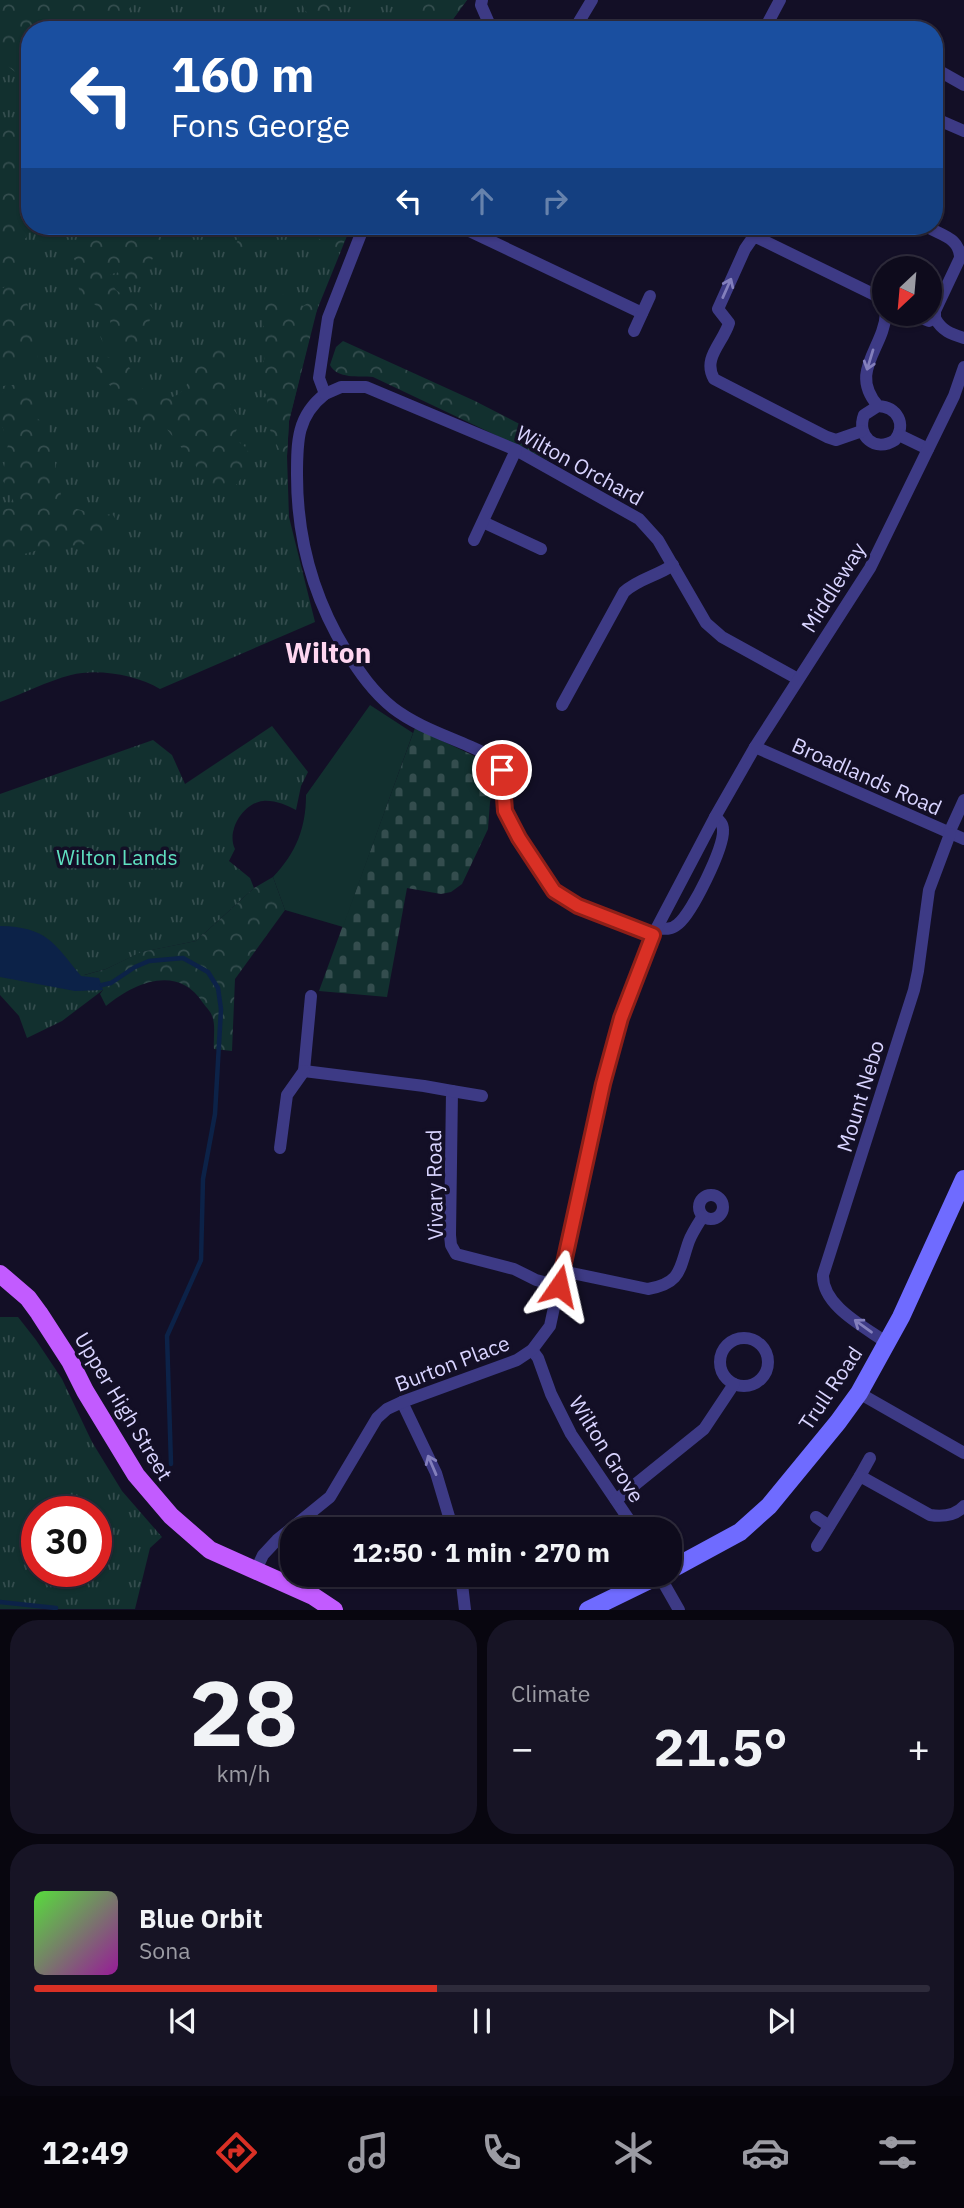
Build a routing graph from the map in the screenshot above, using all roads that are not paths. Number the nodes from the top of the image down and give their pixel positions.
1 (482, 0) edge
2 (592, 0) edge
3 (780, 0) edge
4 (488, 21) edge
5 (579, 21) edge
6 (769, 21) edge
7 (943, 73) edge
8 (964, 85) edge
9 (943, 122) edge
10 (964, 131) edge
11 (360, 235) edge
12 (478, 235) edge
13 (942, 235) edge
14 (872, 294) edge
15 (650, 296) dead end
16 (942, 296) edge
17 (642, 313) junction
18 (883, 326) edge
19 (939, 326) edge
20 (634, 331) dead end
21 (964, 338) edge
22 (964, 367) edge
23 (326, 394) junction
24 (878, 406) junction
25 (862, 431) junction
26 (899, 435) junction
27 (928, 449) junction
28 (516, 450) junction
29 (483, 522) junction
30 (474, 540) dead end
31 (541, 549) dead end
32 (673, 565) junction
33 (798, 678) junction
34 (562, 705) dead end
35 (755, 747) junction
36 (964, 800) edge
37 (715, 817) junction
38 (950, 834) junction
39 (964, 839) edge
40 (655, 931) junction
41 (311, 996) dead end
42 (304, 1071) junction
43 (452, 1091) junction
44 (482, 1096) dead end
45 (280, 1148) dead end
46 (964, 1179) edge
47 (703, 1216) dead end
48 (562, 1271) junction
49 (0, 1274) edge
50 (559, 1286) junction
51 (887, 1343) junction
52 (532, 1350) junction
53 (734, 1384) dead end
54 (859, 1393) junction
55 (402, 1402) junction
56 (964, 1453) edge
57 (870, 1458) dead end
58 (860, 1476) junction
59 (615, 1500) junction
60 (964, 1506) edge
61 (449, 1517) edge
62 (627, 1517) edge
63 (816, 1517) dead end
64 (829, 1526) junction
65 (817, 1546) dead end
66 (682, 1563) edge
67 (255, 1572) junction
68 (463, 1587) edge
69 (635, 1587) edge
70 (667, 1587) edge
71 (334, 1609) edge
72 (466, 1609) edge
73 (588, 1609) edge
74 (679, 1609) edge

1 - 4 street
2 - 5 street
3 - 6 street
7 - 8 street
9 - 10 street
11 - 23 street
12 - 17 street
13 - 16 street
25 -> 14 street
15 - 17 street
17 - 20 street
18 -> 24 street
19 - 21 street
22 - 27 street, Middleway
23 - 28 street, Wilton Orchard
23 - 40 street
24 - 25 street
24 - 26 street
25 - 26 street
26 - 27 street
27 - 33 street, Middleway
28 - 29 street
28 - 32 street, Wilton Orchard
29 - 30 street
29 - 31 street
32 - 33 street, Wilton Orchard
32 - 34 street
33 - 35 street, Middleway
35 - 37 street, Middleway
35 - 38 street, Broadlands Road
36 - 38 street, Mount Nebo
37 - 40 street, Middleway
37 - 40 street
38 - 39 street, Broadlands Road
51 -> 38 street, Mount Nebo
40 - 48 street, Middleway
41 - 42 street
42 - 43 street
42 - 45 street
43 - 44 street
43 - 50 street, Vivary Road
46 - 51 street, Trull Road
47 - 48 street
48 - 50 street, Middleway
49 - 67 main road, Upper High Street
50 - 52 street, Middleway
51 - 54 street, Trull Road
52 - 55 street, Burton Place
52 - 59 street, Wilton Grove
53 - 59 street
54 - 56 street
54 - 66 street, Trull Road
61 -> 55 street
55 - 67 street, Burton Place
57 - 58 street
58 - 60 street
58 - 64 street
59 - 62 street, Wilton Grove
63 - 64 street
64 - 65 street
67 - 71 main road, Upper High Street
68 - 72 street
69 - 73 street
70 - 74 street

